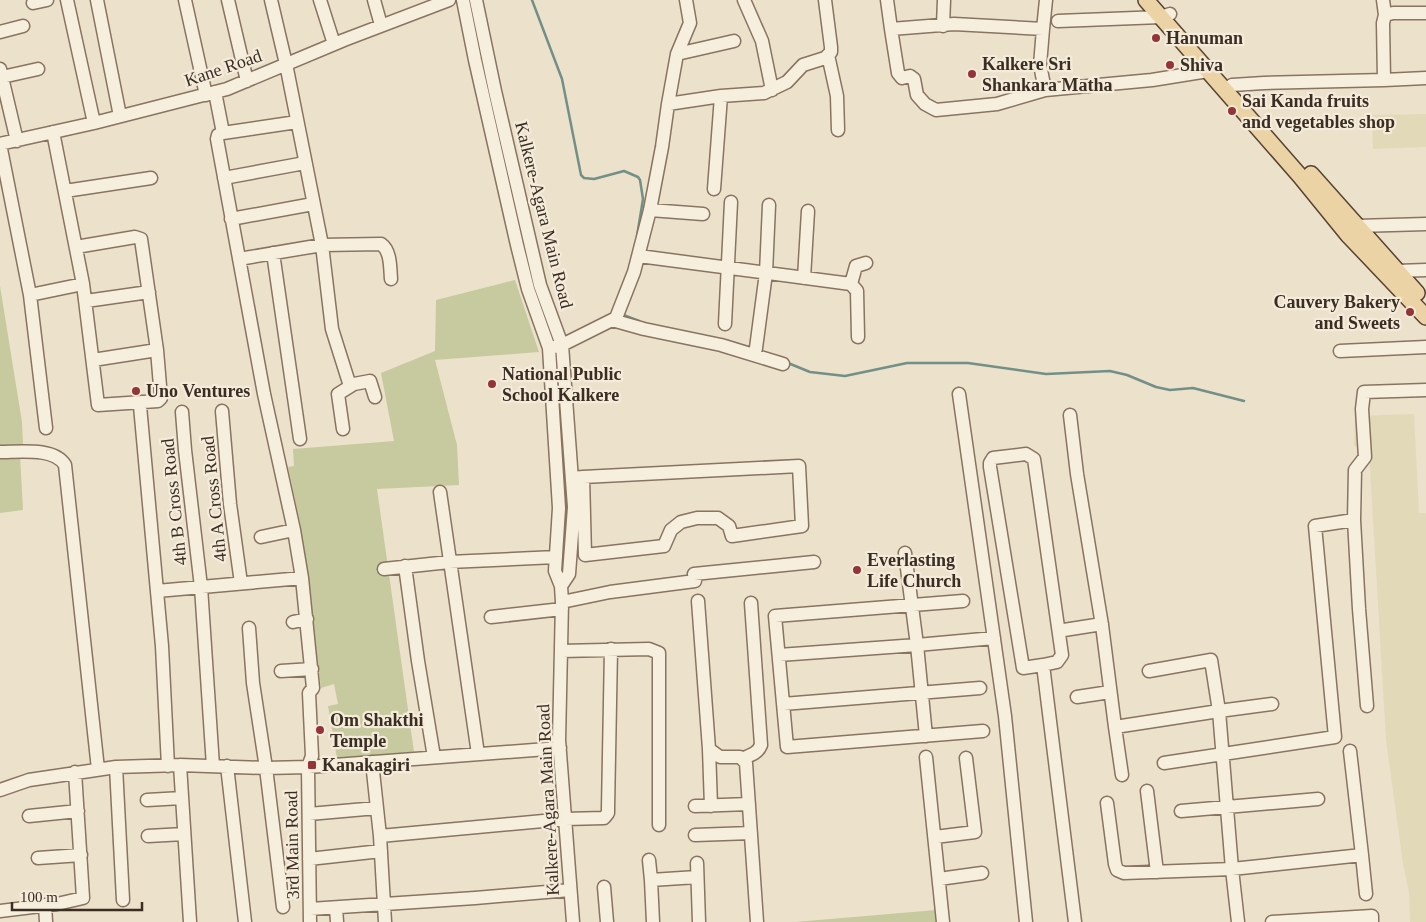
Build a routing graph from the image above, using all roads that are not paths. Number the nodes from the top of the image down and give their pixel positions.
1 (47, 0) edge
2 (68, 0) edge
3 (97, 0) edge
4 (185, 0) edge
5 (228, 0) edge
6 (271, 0) edge
7 (320, 0) edge
8 (374, 0) edge
9 (463, 0) edge
10 (476, 0) edge
11 (686, 0) edge
12 (744, 0) edge
13 (825, 0) edge
14 (887, 0) edge
15 (944, 0) edge
16 (1046, 0) edge
17 (1146, 0) edge
18 (1158, 0) edge
19 (1383, 0) edge
20 (440, 2) edge
21 (32, 3) dead end
22 (1426, 13) edge
23 (1166, 16) junction
24 (1385, 16) junction
25 (1058, 21) dead end
26 (381, 25) junction
27 (23, 26) dead end
28 (943, 26) junction
29 (891, 29) junction
30 (1043, 29) junction
31 (0, 32) edge
32 (734, 41) dead end
33 (334, 44) junction
34 (677, 54) junction
35 (828, 55) junction
36 (286, 64) junction
37 (38, 69) dead end
38 (1208, 71) junction
39 (1426, 78) edge
40 (1384, 80) junction
41 (2, 81) edge
42 (247, 81) junction
43 (1228, 88) junction
44 (772, 90) junction
45 (1046, 90) junction
46 (210, 94) junction
47 (721, 96) junction
48 (668, 104) junction
49 (120, 116) junction
50 (297, 122) junction
51 (94, 123) junction
52 (838, 130) dead end
53 (53, 132) junction
54 (223, 133) junction
55 (16, 141) junction
56 (0, 144) edge
57 (305, 163) junction
58 (151, 178) dead end
59 (224, 178) junction
60 (714, 189) dead end
61 (65, 191) junction
62 (731, 202) dead end
63 (313, 204) junction
64 (769, 205) dead end
65 (650, 210) junction
66 (808, 211) dead end
67 (704, 214) dead end
68 (231, 219) junction
69 (1426, 224) edge
70 (1353, 230) junction
71 (322, 245) junction
72 (76, 247) junction
73 (273, 253) junction
74 (639, 256) junction
75 (239, 259) junction
76 (866, 263) dead end
77 (726, 268) junction
78 (1426, 270) edge
79 (1397, 271) junction
80 (766, 273) junction
81 (804, 278) junction
82 (391, 279) dead end
83 (83, 284) junction
84 (851, 284) junction
85 (149, 292) junction
86 (30, 295) junction
87 (86, 301) junction
88 (1426, 303) edge
89 (616, 316) junction
90 (1426, 317) edge
91 (725, 324) dead end
92 (858, 337) dead end
93 (562, 345) junction
94 (1426, 346) edge
95 (549, 348) junction
96 (157, 350) junction
97 (1340, 351) dead end
98 (755, 352) junction
99 (93, 360) junction
100 (783, 364) dead end
101 (350, 386) junction
102 (1426, 390) edge
103 (959, 394) dead end
104 (375, 397) dead end
105 (140, 406) dead end
106 (222, 411) dead end
107 (182, 412) dead end
108 (1070, 414) dead end
109 (46, 428) dead end
110 (343, 429) dead end
111 (300, 439) dead end
112 (0, 452) edge
113 (577, 478) junction
114 (440, 492) dead end
115 (1354, 520) junction
116 (294, 530) junction
117 (260, 537) dead end
118 (905, 553) dead end
119 (571, 555) junction
120 (586, 555) junction
121 (556, 557) junction
122 (449, 562) junction
123 (814, 562) dead end
124 (405, 566) junction
125 (384, 569) dead end
126 (302, 578) junction
127 (241, 583) junction
128 (561, 586) junction
129 (201, 587) junction
130 (157, 590) junction
131 (698, 601) dead end
132 (963, 602) dead end
133 (751, 603) dead end
134 (562, 605) junction
135 (911, 606) junction
136 (491, 617) dead end
137 (307, 619) junction
138 (293, 622) dead end
139 (1102, 624) junction
140 (249, 628) dead end
141 (1064, 630) dead end
142 (994, 638) junction
143 (917, 644) junction
144 (611, 650) junction
145 (561, 651) junction
146 (779, 655) junction
147 (1042, 666) junction
148 (312, 669) junction
149 (281, 671) dead end
150 (1149, 671) dead end
151 (980, 688) dead end
152 (1110, 692) junction
153 (921, 693) junction
154 (1076, 697) dead end
155 (783, 704) junction
156 (1272, 704) dead end
157 (1367, 706) dead end
158 (1219, 711) junction
159 (1115, 728) junction
160 (983, 731) dead end
161 (926, 736) junction
162 (560, 748) junction
163 (709, 749) junction
164 (1350, 751) dead end
165 (478, 754) junction
166 (1222, 754) junction
167 (434, 757) junction
168 (926, 757) dead end
169 (744, 758) junction
170 (966, 758) dead end
171 (372, 762) junction
172 (1164, 763) dead end
173 (174, 765) junction
174 (213, 766) junction
175 (227, 766) junction
176 (116, 767) junction
177 (308, 767) junction
178 (266, 768) junction
179 (98, 769) junction
180 (75, 772) junction
181 (1122, 775) dead end
182 (0, 790) edge
183 (1147, 791) dead end
184 (182, 798) junction
185 (147, 800) dead end
186 (1318, 800) dead end
187 (1107, 803) dead end
188 (750, 804) junction
189 (695, 806) dead end
190 (711, 806) junction
191 (1227, 807) junction
192 (378, 808) junction
193 (78, 811) junction
194 (1180, 811) dead end
195 (309, 814) junction
196 (29, 816) dead end
197 (565, 819) junction
198 (658, 825) dead end
199 (751, 833) junction
200 (184, 834) junction
201 (695, 835) dead end
202 (148, 836) dead end
203 (380, 836) junction
204 (935, 837) junction
205 (381, 852) junction
206 (81, 855) junction
207 (1362, 855) junction
208 (38, 858) dead end
209 (310, 858) junction
210 (649, 860) dead end
211 (697, 864) dead end
212 (1232, 869) junction
213 (1157, 872) junction
214 (982, 873) dead end
215 (697, 877) junction
216 (938, 879) junction
217 (651, 880) junction
218 (604, 887) dead end
219 (570, 890) junction
220 (1366, 894) dead end
221 (123, 900) dead end
222 (45, 905) junction
223 (383, 905) junction
224 (283, 907) dead end
225 (336, 908) junction
226 (0, 911) edge
227 (310, 916) edge
228 (46, 922) edge
229 (190, 922) edge
230 (245, 922) edge
231 (337, 922) edge
232 (384, 922) edge
233 (573, 922) edge
234 (607, 922) edge
235 (652, 922) edge
236 (699, 922) edge
237 (757, 922) edge
238 (943, 922) edge
239 (1026, 922) edge
240 (1075, 922) edge
241 (1238, 922) edge
242 (1272, 922) edge
243 (1372, 922) edge

1 - 21 street
2 - 51 street
3 - 49 street
4 - 46 street
5 - 42 street
6 - 36 street
7 - 33 street
8 - 26 street
9 - 95 street, Kalkere-Agara Main Road
10 - 93 street, Kalkere-Agara Main Road
11 - 34 street
12 - 44 street
13 - 35 street
14 - 29 street
15 - 28 street
16 - 30 street
17 - 23 main road
18 - 23 main road
19 - 24 street
20 - 26 street, Kane Road
22 - 24 street
23 - 25 street
23 - 38 main road
23 - 43 main road
24 - 40 street
26 - 33 street, Kane Road
27 - 31 street
28 - 29 street
28 - 30 street
29 - 45 street
30 - 45 street
32 - 34 street
33 - 36 street, Kane Road
34 - 48 street
35 - 44 street
35 - 52 street
36 - 42 street, Kane Road
36 - 50 street
37 - 41 street
38 - 43 main road
38 - 45 street
39 - 40 street
40 - 43 street
41 - 55 street
42 - 46 street, Kane Road
43 - 70 main road
44 - 47 street
46 - 49 street, Kane Road
46 - 54 street
47 - 48 street
47 - 60 street
48 - 65 street
49 - 51 street, Kane Road
50 - 54 street
50 - 57 street
51 - 53 street, Kane Road
53 - 55 street, Kane Road
53 - 61 street
54 - 59 street, 3rd Main Road
55 - 56 street, Kane Road
56 - 86 street
57 - 59 street
57 - 63 street
58 - 61 street
59 - 68 street, 3rd Main Road
61 - 72 street
62 - 77 street
63 - 68 street
63 - 71 street
64 - 80 street
65 - 67 street
65 - 74 street
66 - 81 street
68 - 75 street, 3rd Main Road
69 - 70 street
70 - 79 main road
70 - 90 main road
71 - 73 street
71 - 82 street
71 - 101 street
72 - 83 street
72 - 85 street
73 - 75 street
73 - 111 street
74 - 77 street
74 - 89 street
75 - 116 street, 3rd Main Road
76 - 84 street
77 - 80 street
77 - 91 street
78 - 79 street
79 - 88 main road
80 - 81 street
80 - 98 street
81 - 84 street
83 - 86 street
83 - 87 street
84 - 92 street
85 - 87 street
85 - 96 street
86 - 109 street
87 - 99 street
89 - 93 street
89 - 98 street
93 - 95 street
93 - 113 street, Kalkere-Agara Main Road
94 - 97 street
95 - 121 street, Kalkere-Agara Main Road
96 - 99 street
96 - 99 street
98 - 100 street
101 - 104 street
101 - 110 street
102 - 115 street
103 - 142 street
105 - 130 street
106 - 127 street, 4th A Cross Road
107 - 129 street, 4th B Cross Road
108 - 139 street
112 - 179 street
113 - 119 street, Kalkere-Agara Main Road
113 - 120 street
113 - 120 street
114 - 122 street
115 - 157 street
115 - 166 street
116 - 117 street
116 - 126 street, 3rd Main Road
118 - 135 street
119 - 120 street
119 - 128 street, Kalkere-Agara Main Road
121 - 122 street
121 - 128 street, Kalkere-Agara Main Road
122 - 124 street
122 - 165 street
123 - 134 street
124 - 125 street
124 - 167 street
126 - 127 street
126 - 137 street, 3rd Main Road
127 - 129 street
128 - 134 street, Kalkere-Agara Main Road
129 - 130 street
129 - 174 street, 4th B Cross Road
130 - 173 street
131 - 163 street
132 - 135 street
133 - 169 street
134 - 136 street
134 - 145 street, Kalkere-Agara Main Road
135 - 143 street
135 - 146 street
137 - 138 street
137 - 148 street, 3rd Main Road
139 - 141 street
139 - 152 street
140 - 178 street
142 - 143 street
142 - 239 street
143 - 146 street
143 - 153 street
144 - 145 street
144 - 197 street
144 - 198 street
145 - 162 street, Kalkere-Agara Main Road
146 - 155 street
147 - 147 street
147 - 240 street
148 - 149 street
148 - 177 street, 3rd Main Road
150 - 158 street
151 - 153 street
152 - 154 street
152 - 159 street
153 - 155 street
153 - 161 street
155 - 161 street
156 - 158 street
158 - 159 street
158 - 166 street
159 - 181 street
160 - 161 street
162 - 165 street
162 - 197 street, Kalkere-Agara Main Road
163 - 169 street
163 - 190 street
164 - 207 street
165 - 167 street
166 - 172 street
166 - 191 street
167 - 171 street
168 - 204 street
169 - 188 street
170 - 204 street
171 - 177 street
171 - 192 street
173 - 174 street
173 - 176 street
173 - 184 street
174 - 175 street
175 - 178 street
175 - 230 street
176 - 179 street
176 - 221 street
177 - 178 street
177 - 195 street, 3rd Main Road
178 - 224 street
179 - 180 street
180 - 182 street
180 - 193 street
183 - 213 street
184 - 185 street
184 - 200 street
186 - 191 street
187 - 213 street
188 - 190 street
188 - 199 street
189 - 190 street
191 - 194 street
191 - 212 street
192 - 195 street
192 - 203 street
193 - 196 street
193 - 206 street
195 - 209 street, 3rd Main Road
197 - 203 street
197 - 219 street, Kalkere-Agara Main Road
199 - 201 street
199 - 237 street
200 - 202 street
200 - 229 street
203 - 205 street
204 - 216 street
205 - 209 street
205 - 223 street
206 - 208 street
206 - 222 street
207 - 212 street
207 - 220 street
209 - 227 street, 3rd Main Road
210 - 217 street
211 - 215 street
212 - 213 street
212 - 241 street
214 - 216 street
215 - 217 street
215 - 236 street
216 - 238 street
217 - 235 street
218 - 234 street
219 - 223 street
219 - 233 street, Kalkere-Agara Main Road
222 - 226 street
222 - 228 street
223 - 225 street
223 - 232 street
225 - 227 street
225 - 231 street
242 - 243 street

